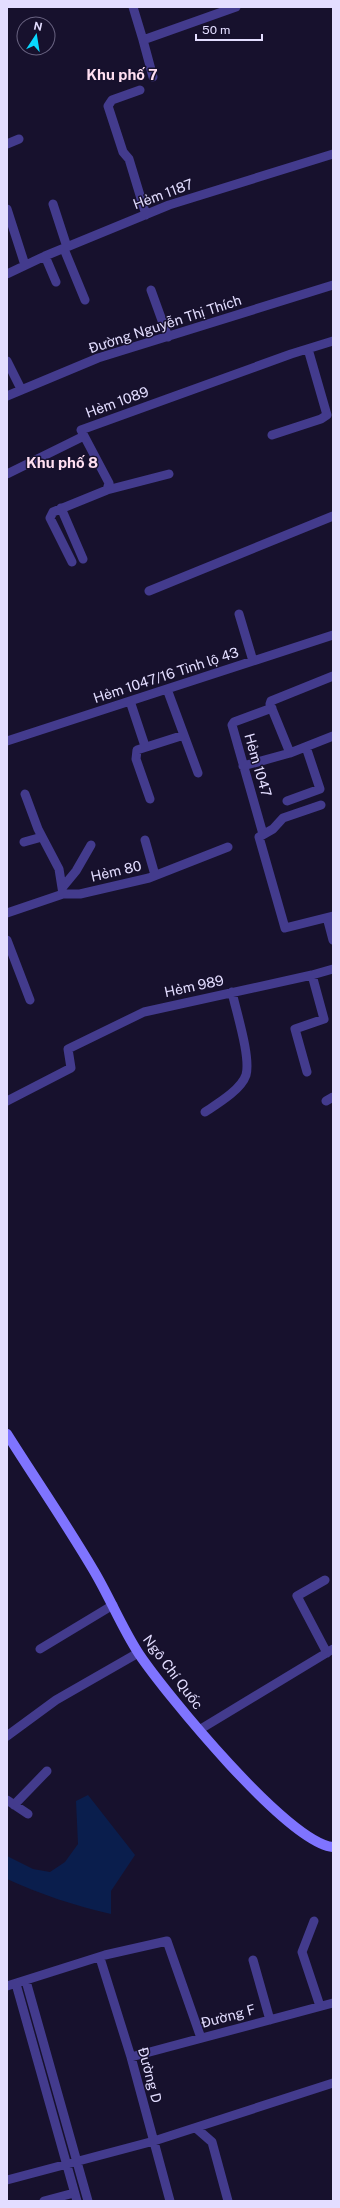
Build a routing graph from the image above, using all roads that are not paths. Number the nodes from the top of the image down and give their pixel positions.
1 (133, 7) edge
2 (236, 7) edge
3 (143, 40) junction
4 (153, 77) dead end
5 (140, 90) dead end
6 (19, 139) dead end
7 (7, 144) edge
8 (333, 154) edge
9 (53, 204) dead end
10 (7, 209) edge
11 (146, 215) junction
12 (65, 248) junction
13 (45, 256) junction
14 (25, 265) junction
15 (7, 274) edge
16 (56, 282) dead end
17 (333, 285) edge
18 (151, 290) dead end
19 (84, 300) dead end
20 (168, 337) junction
21 (333, 341) edge
22 (308, 349) junction
23 (7, 362) edge
24 (21, 389) junction
25 (7, 396) edge
26 (272, 435) dead end
27 (84, 436) junction
28 (7, 474) edge
29 (169, 474) dead end
30 (107, 490) junction
31 (61, 508) junction
32 (333, 516) edge
33 (83, 559) dead end
34 (72, 562) dead end
35 (149, 591) dead end
36 (238, 614) dead end
37 (333, 635) edge
38 (253, 661) junction
39 (333, 676) edge
40 (167, 690) junction
41 (130, 701) junction
42 (272, 708) junction
43 (184, 735) junction
44 (333, 736) edge
45 (7, 741) edge
46 (145, 746) junction
47 (306, 748) junction
48 (290, 753) junction
49 (243, 766) junction
50 (198, 773) dead end
51 (25, 794) dead end
52 (150, 799) dead end
53 (287, 801) dead end
54 (322, 806) dead end
55 (263, 834) junction
56 (42, 837) junction
57 (146, 840) dead end
58 (24, 842) dead end
59 (91, 845) dead end
60 (228, 846) dead end
61 (155, 875) junction
62 (63, 891) junction
63 (7, 913) edge
64 (331, 917) edge
65 (7, 940) edge
66 (333, 940) edge
67 (333, 969) edge
68 (312, 975) junction
69 (232, 992) junction
70 (30, 1000) dead end
71 (308, 1072) dead end
72 (7, 1101) edge
73 (205, 1112) dead end
74 (7, 1434) edge
75 (325, 1580) dead end
76 (113, 1604) junction
77 (40, 1648) dead end
78 (330, 1651) edge
79 (138, 1654) junction
80 (199, 1730) junction
81 (7, 1736) edge
82 (47, 1771) dead end
83 (10, 1802) edge
84 (28, 1814) dead end
85 (333, 1847) edge
86 (314, 1921) dead end
87 (100, 1958) junction
88 (253, 1960) dead end
89 (26, 1981) junction
90 (11, 1985) edge
91 (333, 2003) edge
92 (320, 2006) junction
93 (270, 2020) junction
94 (201, 2038) junction
95 (131, 2057) junction
96 (333, 2083) edge
97 (196, 2128) junction
98 (154, 2141) junction
99 (76, 2162) junction
100 (66, 2165) junction
101 (7, 2180) edge
102 (76, 2197) edge
103 (44, 2201) edge
104 (88, 2201) edge
105 (170, 2201) edge
106 (228, 2201) edge

1 - 3 street
2 - 3 street
3 - 4 street
5 - 11 street
6 - 7 street
8 - 11 street, Hẻm 1187
9 - 12 street
10 - 14 street
11 - 12 street, Hẻm 1187
12 - 13 street, Hẻm 1187
12 - 19 street
13 - 14 street, Hẻm 1187
13 - 16 street
14 - 15 street, Hẻm 1187
17 - 20 street, Đường Nguyễn Thị Thích
18 - 20 street
20 - 24 street, Đường Nguyễn Thị Thích
21 - 22 street, Hẻm 1089
22 - 26 street
22 - 27 street, Hẻm 1089
23 - 24 street
24 - 25 street, Đường Nguyễn Thị Thích
27 - 28 street
27 - 30 street, Hẻm 1089
29 - 30 street
30 - 31 street
31 - 33 street
31 - 34 street
32 - 35 street
36 - 38 street
37 - 38 street, Hẻm 1047/16 Tỉnh lộ 43
38 - 40 street, Hẻm 1047/16 Tỉnh lộ 43
39 - 42 street, Hẻm 1047
40 - 41 street, Hẻm 1047/16 Tỉnh lộ 43
40 - 43 street
41 - 45 street, Hẻm 1047/16 Tỉnh lộ 43
41 - 46 street
42 - 48 street
42 - 49 street, Hẻm 1047
43 - 46 street
43 - 50 street
44 - 47 street
46 - 52 street
47 - 48 street
47 - 53 street, Hẻm 1047
48 - 49 street
49 - 55 street, Hẻm 1047
51 - 56 street
54 - 55 street
55 - 64 street, Hẻm 1047
56 - 58 street
56 - 62 street
57 - 61 street
59 - 62 street
60 - 61 street, Hẻm 80
61 - 62 street, Hẻm 80
62 - 63 street, Hẻm 80
64 - 66 street
65 - 70 street
67 - 68 street, Hẻm 989
68 - 69 street, Hẻm 989
68 - 71 street
69 - 72 street, Hẻm 989
69 - 73 street
74 - 76 main road, Ngô Chí Quốc
75 - 78 street
76 - 77 street
76 - 79 main road, Ngô Chí Quốc
78 - 80 street
79 - 80 main road, Ngô Chí Quốc
79 - 81 street
80 - 85 main road, Ngô Chí Quốc
82 - 83 street
83 - 84 street
86 - 92 street
87 - 89 street
87 - 94 street
87 - 95 street, Đường D
88 - 93 street
89 - 90 street
89 - 99 street
90 - 100 street
91 - 92 street, Đường F
92 - 93 street, Đường F
93 - 94 street, Đường F
94 - 95 street, Đường F
95 - 98 street, Đường D
96 - 97 street
97 - 98 street
97 - 106 street
98 - 99 street
98 - 105 street, Đường D
99 - 100 street
99 - 104 street
100 - 101 street
100 - 102 street
102 - 103 street

